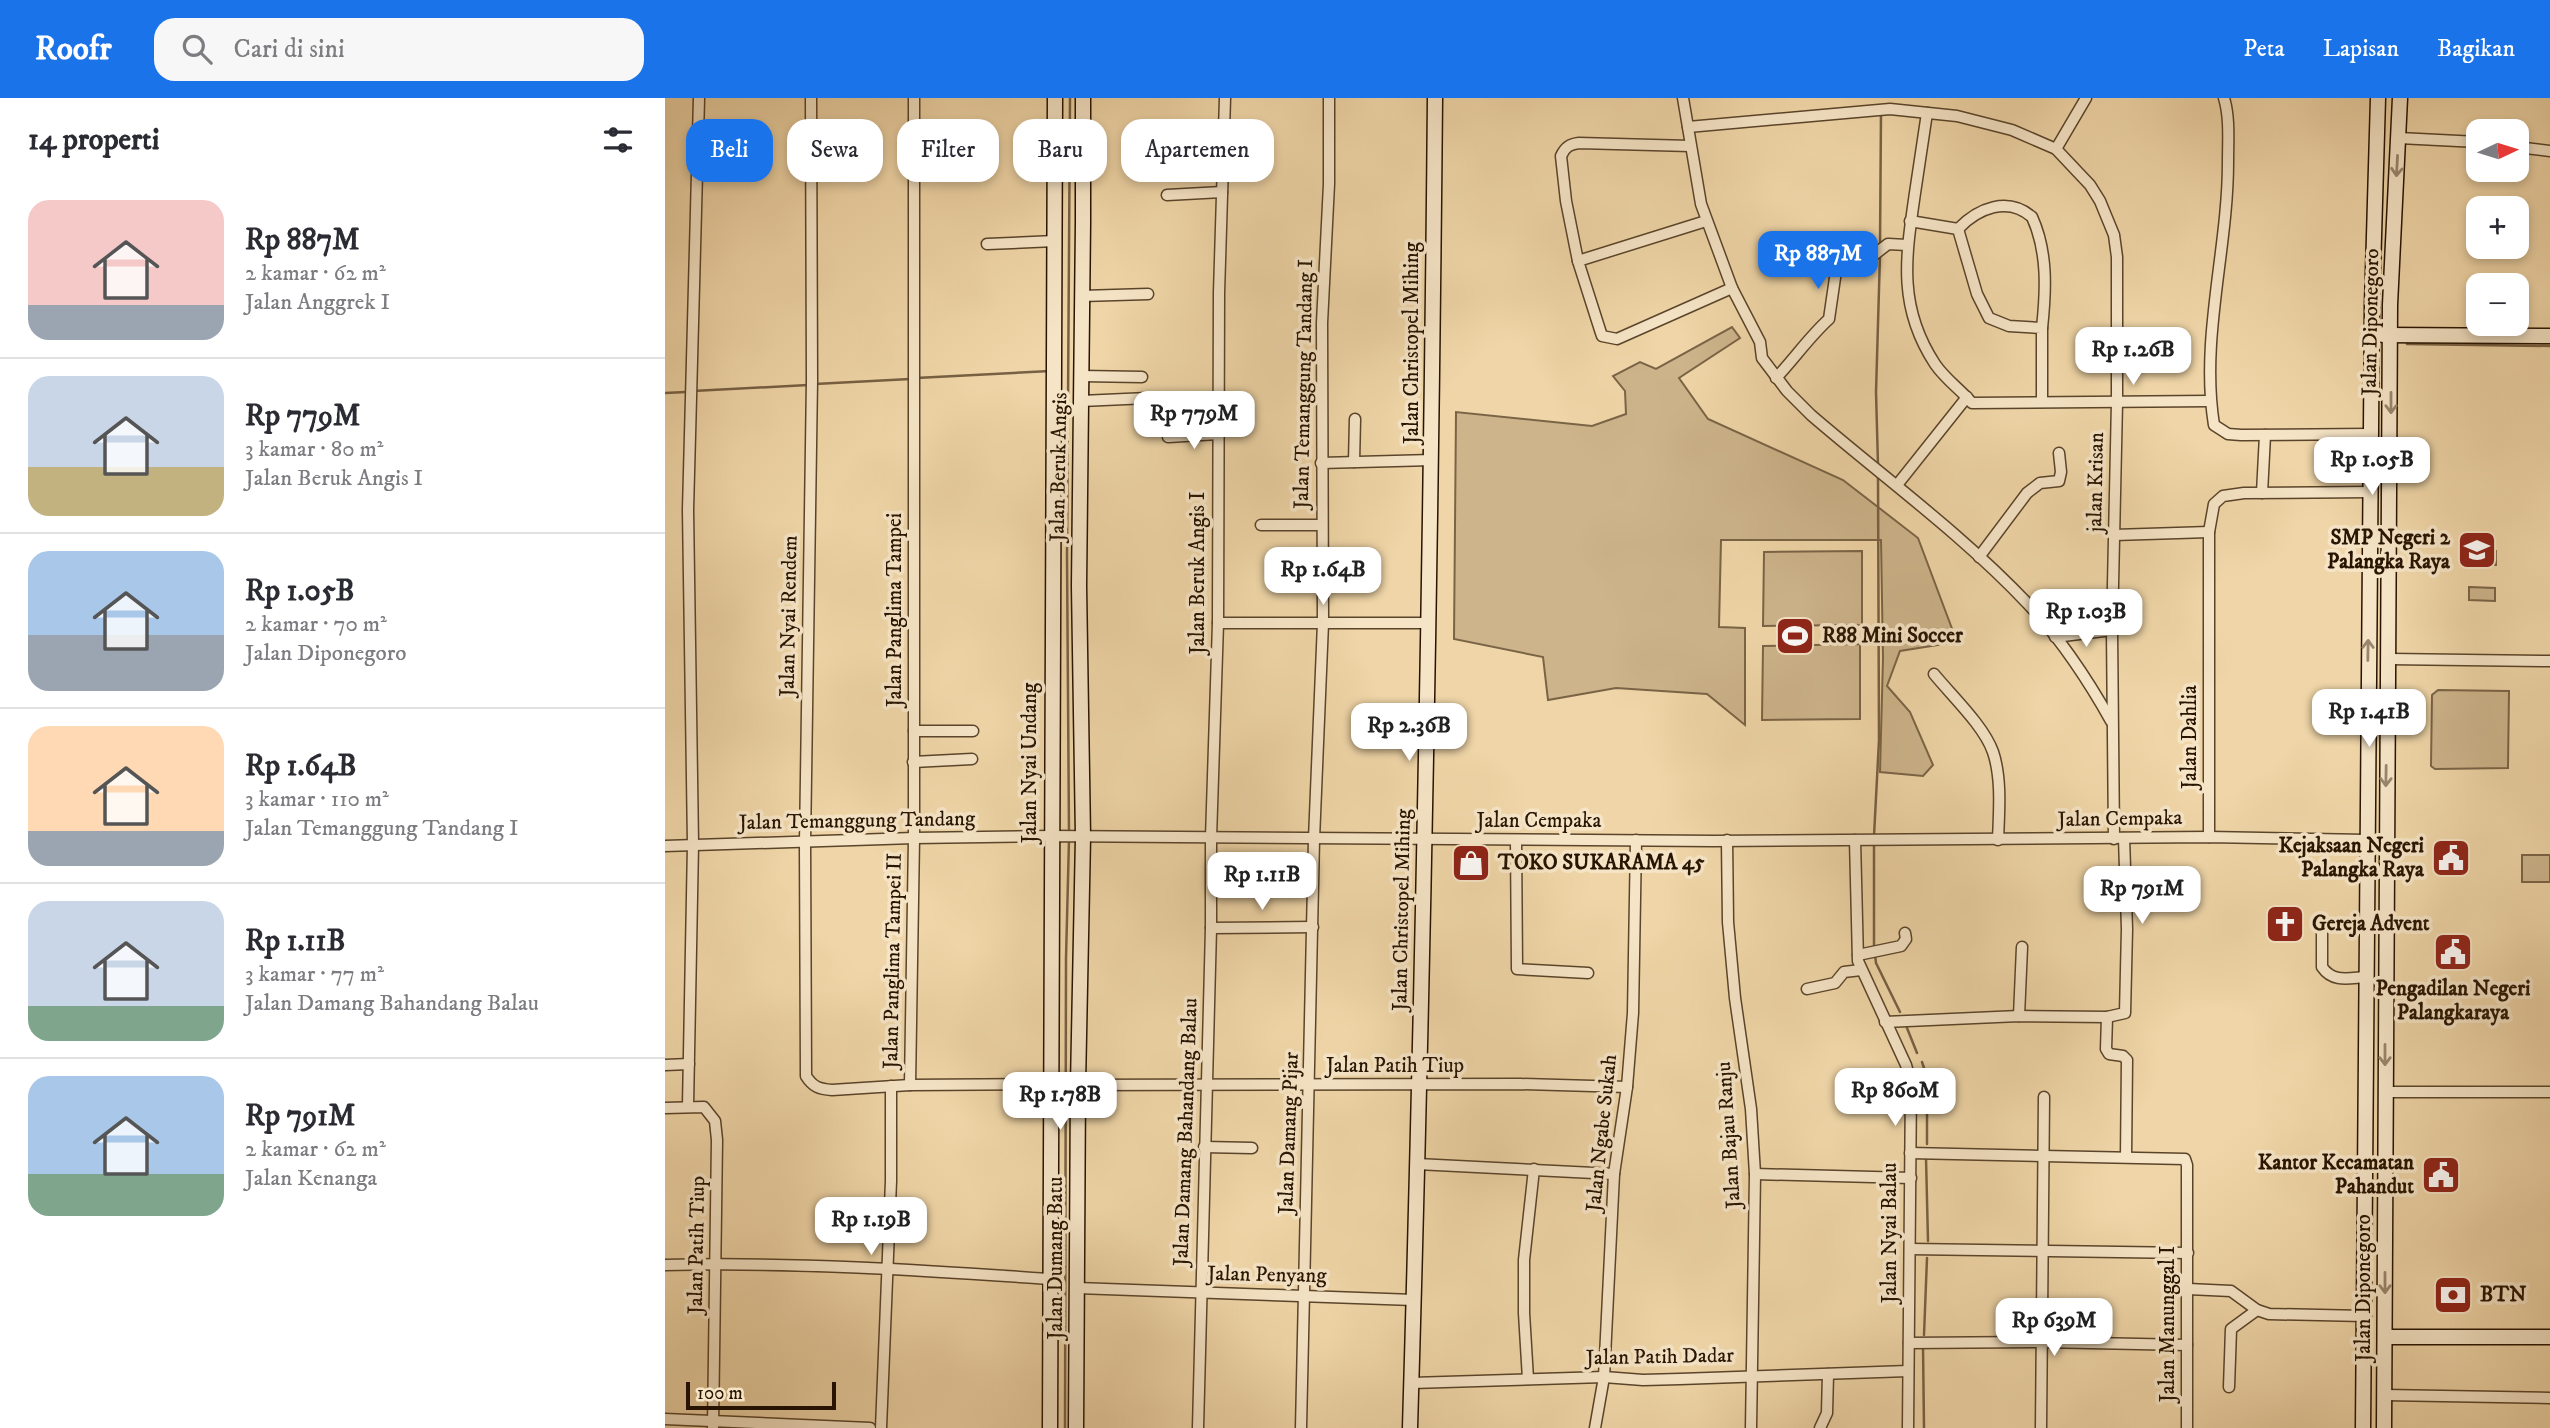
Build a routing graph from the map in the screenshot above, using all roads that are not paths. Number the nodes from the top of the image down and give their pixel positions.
1 (699, 98) edge
2 (811, 98) edge
3 (914, 98) edge
4 (1055, 98) edge
5 (1083, 98) edge
6 (1226, 98) edge
7 (1329, 98) edge
8 (1435, 98) edge
9 (1683, 98) edge
10 (2085, 98) edge
11 (2224, 98) edge
12 (2378, 98) edge
13 (2399, 98) edge
14 (1927, 113) junction
15 (1688, 127) junction
16 (2399, 138) junction
17 (2466, 141) edge
18 (1690, 146) junction
19 (2529, 148) edge
20 (2056, 149) junction
21 (2550, 151) edge
22 (1222, 192) junction
23 (1167, 195) dead end
24 (1706, 221) junction
25 (1910, 221) junction
26 (1958, 229) junction
27 (1055, 241) junction
28 (987, 244) dead end
29 (1907, 245) junction
30 (1579, 261) junction
31 (1732, 288) junction
32 (1148, 294) dead end
33 (1083, 296) junction
34 (2042, 328) junction
35 (2372, 335) junction
36 (2390, 335) junction
37 (2550, 336) edge
38 (1081, 376) junction
39 (1142, 377) dead end
40 (1776, 378) junction
41 (1967, 397) junction
42 (1148, 398) dead end
43 (1081, 401) junction
44 (2210, 401) junction
45 (2042, 402) junction
46 (2117, 402) junction
47 (1355, 419) dead end
48 (2371, 433) junction
49 (1218, 434) junction
50 (2265, 435) junction
51 (1168, 437) dead end
52 (2059, 453) dead end
53 (1432, 460) junction
54 (1355, 462) junction
55 (1321, 463) junction
56 (1897, 485) junction
57 (2370, 492) junction
58 (2262, 493) junction
59 (1261, 524) dead end
60 (1321, 526) junction
61 (2209, 532) junction
62 (2114, 535) junction
63 (1979, 557) junction
64 (1218, 623) junction
65 (1323, 623) junction
66 (1429, 623) junction
67 (2112, 630) junction
68 (2055, 637) junction
69 (2389, 659) junction
70 (2550, 661) edge
71 (1934, 674) dead end
72 (2113, 724) junction
73 (914, 731) junction
74 (973, 731) dead end
75 (972, 759) dead end
76 (913, 762) junction
77 (1053, 836) junction
78 (1081, 837) junction
79 (2209, 837) junction
80 (914, 838) junction
81 (1211, 838) junction
82 (2119, 838) junction
83 (1314, 839) junction
84 (1425, 840) junction
85 (1516, 840) junction
86 (1636, 840) junction
87 (1727, 840) junction
88 (1866, 840) junction
89 (1998, 840) junction
90 (2386, 840) junction
91 (2366, 841) junction
92 (805, 843) junction
93 (693, 844) junction
94 (665, 846) edge
95 (2322, 923) dead end
96 (1313, 927) junction
97 (1211, 928) junction
98 (1905, 933) dead end
99 (2385, 939) junction
100 (2366, 940) junction
101 (2022, 947) dead end
102 (1865, 954) junction
103 (1861, 970) junction
104 (1588, 972) dead end
105 (2365, 977) junction
106 (1807, 989) dead end
107 (2019, 1016) junction
108 (2107, 1017) junction
109 (1892, 1021) junction
110 (689, 1064) junction
111 (665, 1065) edge
112 (1051, 1084) junction
113 (910, 1085) junction
114 (1078, 1085) junction
115 (1310, 1085) junction
116 (891, 1086) junction
117 (1205, 1086) junction
118 (1420, 1086) junction
119 (1627, 1087) junction
120 (2385, 1092) junction
121 (2550, 1092) edge
122 (2044, 1097) dead end
123 (688, 1106) junction
124 (665, 1108) edge
125 (1204, 1147) junction
126 (1252, 1148) dead end
127 (1917, 1153) junction
128 (2043, 1156) junction
129 (2126, 1157) junction
130 (1417, 1164) junction
131 (1534, 1169) junction
132 (1615, 1174) junction
133 (1755, 1174) junction
134 (1911, 1178) junction
135 (2365, 1216) junction
136 (2385, 1216) junction
137 (1917, 1249) junction
138 (2041, 1251) junction
139 (2188, 1253) junction
140 (716, 1264) junction
141 (665, 1265) edge
142 (886, 1268) junction
143 (1049, 1279) junction
144 (1077, 1288) junction
145 (2188, 1289) junction
146 (1200, 1293) junction
147 (1305, 1294) junction
148 (1414, 1300) junction
149 (2257, 1310) junction
150 (2364, 1315) junction
151 (2385, 1337) junction
152 (2550, 1337) edge
153 (2043, 1342) junction
154 (1915, 1343) junction
155 (2187, 1345) junction
156 (1908, 1371) junction
157 (1828, 1374) junction
158 (1751, 1375) junction
159 (1604, 1377) junction
160 (1528, 1379) junction
161 (1412, 1383) junction
162 (2229, 1387) dead end
163 (2385, 1395) junction
164 (2550, 1398) edge
165 (665, 1419) edge
166 (713, 1424) edge
167 (870, 1428) edge
168 (881, 1428) edge
169 (1050, 1428) edge
170 (1076, 1428) edge
171 (1198, 1428) edge
172 (1301, 1428) edge
173 (1410, 1428) edge
174 (1595, 1428) edge
175 (1751, 1428) edge
176 (1820, 1428) edge
177 (1908, 1428) edge
178 (2041, 1428) edge
179 (2187, 1428) edge
180 (2363, 1428) edge
181 (2384, 1428) edge

1 - 93 street
2 - 92 street, Jalan Nyai Rendem
3 - 73 street, Jalan Panglima Tampei
4 - 27 street, Jalan Nyai Undang
5 - 33 street, Jalan Beruk Angis
6 - 22 street, Jalan Beruk Angis I
7 - 55 street, Jalan Temanggung Tandang I
8 - 53 street, Jalan Christopel Mihing
9 - 15 street
10 - 20 street
11 - 44 street
12 - 35 street, Jalan Diponegoro
13 - 16 street, Jalan Diponegoro
14 - 15 street, jalan Krisan
14 - 20 street, jalan Krisan
14 - 25 street
15 - 18 street
16 - 17 street
16 -> 36 street, Jalan Diponegoro
18 - 24 street
18 - 30 street
19 - 21 street
20 - 46 street, jalan Krisan
22 - 23 street
22 - 49 street, Jalan Beruk Angis I
24 - 30 street
24 - 31 street
25 - 26 street
25 - 29 street
26 - 34 street
26 - 34 street
27 - 28 street
27 - 77 street, Jalan Nyai Undang
29 - 40 street
29 - 41 street
30 - 31 street
31 - 40 street
32 - 33 street
33 - 38 street, Jalan Beruk Angis
34 - 45 street
35 - 36 street
35 - 48 street, Jalan Diponegoro
36 - 37 street
36 -> 69 street, Jalan Diponegoro
38 - 39 street
38 - 43 street, Jalan Beruk Angis
40 - 56 street
41 - 45 street
41 - 56 street
42 - 43 street
43 - 78 street, Jalan Beruk Angis
44 - 46 street
44 - 50 street
45 - 46 street
46 - 62 street, jalan Krisan
47 - 54 street
48 - 50 street
48 - 57 street, Jalan Diponegoro
49 - 51 street
49 - 64 street, Jalan Beruk Angis I
50 - 58 street
52 - 63 street
53 - 54 street
53 - 66 street, Jalan Christopel Mihing
54 - 55 street
55 - 60 street, Jalan Temanggung Tandang I
56 - 63 street
57 - 58 street, Jalan Dahlia
91 -> 57 street, Jalan Diponegoro
58 - 61 street, Jalan Dahlia
59 - 60 street
60 - 65 street, Jalan Temanggung Tandang I
61 - 62 street
61 - 79 street, Jalan Dahlia
62 - 67 street, jalan Krisan
63 - 68 street
64 - 65 street
64 - 81 street, Jalan Beruk Angis I
65 - 66 street
65 - 83 street, Jalan Temanggung Tandang I
66 - 84 street, Jalan Christopel Mihing
67 - 68 street
67 - 72 street, jalan Krisan
68 - 72 street
69 - 70 street
69 -> 90 street, Jalan Diponegoro
71 - 89 street
72 - 82 street, jalan Krisan
73 - 74 street
73 - 76 street, Jalan Panglima Tampei
75 - 76 street
76 - 80 street, Jalan Panglima Tampei
77 - 78 street, Jalan Temanggung Tandang
77 - 80 street, Jalan Temanggung Tandang
77 - 112 street, Jalan Nyai Undang
78 - 81 street, Jalan Cempaka
78 - 114 street, Jalan Dumang Batu
79 - 82 street, Jalan Cempaka
79 - 91 street, Jalan Cempaka
80 - 92 street, Jalan Temanggung Tandang
80 - 113 street, Jalan Panglima Tampei II
81 - 83 street, Jalan Cempaka
81 - 97 street, Jalan Damang Bahandang Balau
82 - 89 street, Jalan Cempaka
82 - 108 street, jalan Krisan
83 - 84 street, Jalan Cempaka
83 - 96 street, Jalan Damang Pijar
84 - 85 street, Jalan Cempaka
84 - 118 street, Jalan Christopel Mihing
85 - 86 street, Jalan Cempaka
85 - 104 street
86 - 87 street, Jalan Cempaka
86 - 119 street, Jalan Ngabe Sukah
87 - 88 street, Jalan Cempaka
87 - 133 street, Jalan Bajau Ranju
88 - 89 street, Jalan Cempaka
88 - 102 street, Jalan Nyai Balau
90 - 91 street
90 - 99 street, Jalan Diponegoro
91 - 100 street, Jalan Diponegoro
92 - 93 street, Jalan Temanggung Tandang
92 - 116 street, Jalan Nyai Rendem
93 - 94 street, Jalan Temanggung Tandang
93 - 110 street
95 - 105 street
96 - 97 street
96 - 115 street, Jalan Damang Pijar
97 - 117 street, Jalan Damang Bahandang Balau
98 - 102 street
99 - 100 street
99 -> 120 street, Jalan Diponegoro
100 - 105 street, Jalan Diponegoro
101 - 107 street
102 - 103 street, Jalan Nyai Balau
103 - 106 street
103 - 109 street, Jalan Nyai Balau
105 - 135 street, Jalan Diponegoro
107 - 108 street
107 - 109 street
108 - 129 street
109 - 127 street, Jalan Nyai Balau
110 - 111 street
110 - 123 street
112 - 113 street, Jalan Nyai Rendem
112 - 143 street, Jalan Nyai Undang
113 - 116 street, Jalan Nyai Rendem
114 - 117 street, Jalan Patih Tiup
114 - 144 street, Jalan Dumang Batu
115 - 117 street, Jalan Patih Tiup
115 - 118 street, Jalan Patih Tiup
115 - 147 street, Jalan Damang Pijar
116 - 142 street, Jalan Panglima Tampei II
117 - 125 street, Jalan Damang Bahandang Balau
118 - 119 street, Jalan Patih Tiup
118 - 130 street, Jalan Christopel Mihing
119 - 132 street, Jalan Ngabe Sukah
120 - 121 street
120 - 136 street, Jalan Diponegoro
122 - 128 street
123 - 124 street
123 - 140 street, Jalan Patih Tiup
125 - 126 street
125 - 146 street, Jalan Damang Bahandang Balau
127 - 128 street
127 - 134 street, Jalan Nyai Balau
128 - 129 street
128 - 138 street
129 - 139 street, Jalan Manunggal I
130 - 131 street
130 - 148 street, Jalan Christopel Mihing
131 - 132 street
131 - 160 street
132 - 159 street, Jalan Ngabe Sukah
133 - 134 street
133 - 158 street, Jalan Bajau Ranju
134 - 137 street, Jalan Nyai Balau
135 - 136 street
135 - 150 street, Jalan Diponegoro
136 -> 151 street, Jalan Diponegoro
137 - 138 street
137 - 154 street, Jalan Nyai Balau
138 - 139 street
138 - 153 street
139 - 145 street, Jalan Manunggal I
140 - 141 street
140 - 142 street
140 - 166 street, Jalan Patih Tiup
142 - 143 street
142 - 168 street, Jalan Panglima Tampei II
143 - 169 street, Jalan Nyai Undang
144 - 146 street, Jalan Penyang
144 - 170 street, Jalan Dumang Batu
145 - 149 street
145 - 155 street, Jalan Manunggal I
146 - 147 street, Jalan Penyang
146 - 171 street, Jalan Damang Bahandang Balau
147 - 148 street, Jalan Penyang
147 - 172 street, Jalan Damang Pijar
148 - 161 street, Jalan Christopel Mihing
149 - 150 street
149 - 162 street
150 - 180 street, Jalan Diponegoro
151 - 152 street
151 - 163 street, Jalan Diponegoro
153 - 154 street
153 - 155 street
153 - 178 street
154 - 156 street, Jalan Nyai Balau
155 - 179 street, Jalan Manunggal I
156 - 157 street, Jalan Patih Dadar
156 - 177 street, Jalan Nyai Balau
157 - 158 street, Jalan Patih Dadar
157 - 176 street
158 - 159 street, Jalan Patih Dadar
158 - 175 street, Jalan Bajau Ranju
159 - 160 street, Jalan Patih Dadar
159 - 174 street, Jalan Ngabe Sukah
160 - 161 street, Jalan Patih Dadar
161 - 173 street, Jalan Christopel Mihing
163 - 164 street
163 - 181 street, Jalan Diponegoro
165 - 166 street
166 - 167 street

